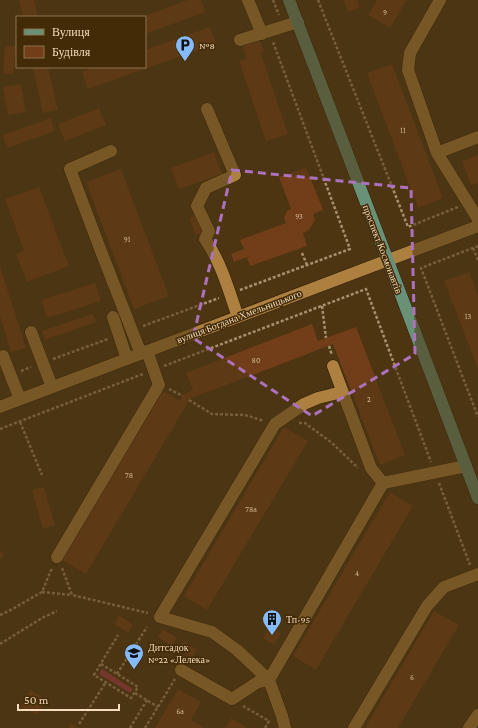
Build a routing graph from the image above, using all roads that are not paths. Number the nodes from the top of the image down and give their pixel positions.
1 (248, 0) edge
2 (289, 0) edge
3 (440, 0) edge
4 (298, 22) junction
5 (265, 33) junction
6 (240, 40) dead end
7 (207, 109) dead end
8 (478, 137) edge
9 (111, 151) dead end
10 (437, 153) junction
11 (478, 219) edge
12 (478, 226) edge
13 (388, 260) junction
14 (113, 317) dead end
15 (238, 317) junction
16 (31, 332) dead end
17 (144, 352) junction
18 (3, 356) dead end
19 (127, 359) junction
20 (332, 360) road end
21 (52, 387) junction
22 (342, 392) junction
23 (20, 399) junction
24 (0, 407) edge
25 (466, 466) junction
26 (383, 483) junction
27 (478, 498) edge
28 (57, 557) road end
29 (476, 575) edge
30 (181, 670) road end
31 (269, 680) junction
32 (478, 715) edge
33 (285, 728) edge
34 (354, 728) edge
35 (469, 728) edge

1 - 5 street
2 - 4 main road, проспект Космонавтів
3 - 10 street
4 - 5 street
4 - 13 main road, проспект Космонавтів
5 - 6 street
7 - 15 street
8 - 10 street
9 - 17 street
10 - 11 street
12 - 13 street, вулиця Богдана Хмельницького
13 - 15 street, вулиця Богдана Хмельницького
13 - 25 main road, проспект Космонавтів
14 - 19 street
15 - 17 street, вулиця Богдана Хмельницького
16 - 21 street
17 - 19 street, вулиця Богдана Хмельницького
17 - 28 street
18 - 23 street
19 - 21 street, вулиця Богдана Хмельницького
20 - 22 street
21 - 23 street, вулиця Богдана Хмельницького
22 - 26 street
22 - 31 street
23 - 24 street, вулиця Богдана Хмельницького
25 - 26 street
25 - 27 main road, проспект Космонавтів
26 - 31 street
29 - 34 street
30 - 31 street
31 - 33 street
32 - 35 street

